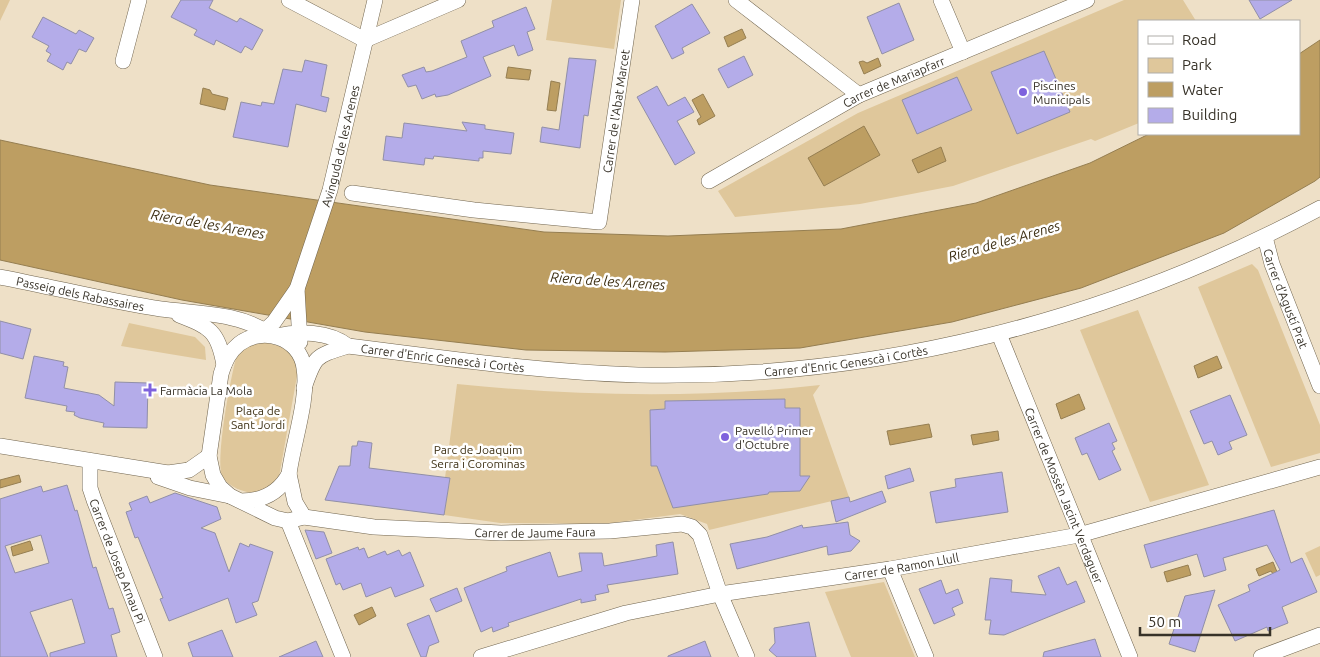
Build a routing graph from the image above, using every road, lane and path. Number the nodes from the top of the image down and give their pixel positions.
1 (139, 0) edge
2 (289, 0) edge
3 (375, 0) edge
4 (458, 0) edge
5 (632, 0) edge
6 (736, 0) edge
7 (941, 0) edge
8 (1087, 0) edge
9 (365, 40) junction
10 (963, 52) junction
11 (123, 61) dead end
12 (859, 95) junction
13 (708, 181) dead end
14 (352, 193) dead end
15 (1320, 208) edge
16 (1265, 237) junction
17 (0, 277) edge
18 (297, 289) junction
19 (161, 309) junction
20 (299, 330) junction
21 (270, 332) junction
22 (999, 334) junction
23 (348, 346) junction
24 (300, 352) junction
25 (224, 365) junction
26 (1320, 386) edge
27 (304, 388) junction
28 (0, 446) edge
29 (209, 456) junction
30 (90, 462) junction
31 (1320, 467) edge
32 (138, 468) junction
33 (289, 474) junction
34 (236, 499) junction
35 (304, 517) junction
36 (288, 522) junction
37 (1079, 536) junction
38 (890, 568) junction
39 (720, 594) junction
40 (1320, 635) edge
41 (156, 657) edge
42 (343, 657) edge
43 (481, 657) edge
44 (747, 657) edge
45 (926, 657) edge
46 (1130, 657) edge
47 (1261, 657) edge

1 - 11 street
2 - 9 street
3 - 9 street, Avinguda de les Arenes
4 - 9 street
5 - 14 street, Carrer de l'Abat Marcet
6 - 12 street
7 - 10 street
8 - 10 street, Carrer de Mariapfarr
9 - 18 street, Avinguda de les Arenes
10 - 12 street, Carrer de Mariapfarr
12 - 13 street, Carrer de Mariapfarr
15 - 16 street, Carrer d'Enric Genescà i Cortès
16 - 22 street, Carrer d'Enric Genescà i Cortès
16 - 26 street, Carrer d'Agustí Prat
17 - 19 street, Passeig dels Rabassaires
18 - 20 street, Avinguda de les Arenes
18 - 21 street, Avinguda de les Arenes
19 - 21 street, Passeig dels Rabassaires
19 - 25 street, Passeig dels Rabassaires
20 - 21 street, Carrer d'Enric Genescà i Cortès
20 - 23 street, Carrer d'Enric Genescà i Cortès
20 - 24 street, Avinguda de les Arenes
21 - 24 street
21 - 25 street
22 - 23 street, Carrer d'Enric Genescà i Cortès
22 - 37 street, Carrer de Mossèn Jacint Verdaguer
23 - 27 street, Carrer d'Enric Genescà i Cortès
24 - 27 street
25 - 29 street
27 - 33 street
28 - 30 street
29 - 32 street
29 - 34 street
30 - 32 street
30 - 41 street, Carrer de Josep Arnau Pi
31 - 37 street, Carrer de Ramon Llull
32 - 34 street
33 - 34 street
33 - 35 street
34 - 36 street
35 - 36 street, Carrer de Jaume Faura
35 - 39 street, Carrer de Jaume Faura
36 - 42 street
37 - 38 street, Carrer de Ramon Llull
37 - 46 street, Carrer de Mossèn Jacint Verdaguer
38 - 39 street, Carrer de Ramon Llull
38 - 45 street
39 - 43 street, Carrer de Ramon Llull
39 - 44 street, Carrer de Jaume Faura
40 - 47 street

